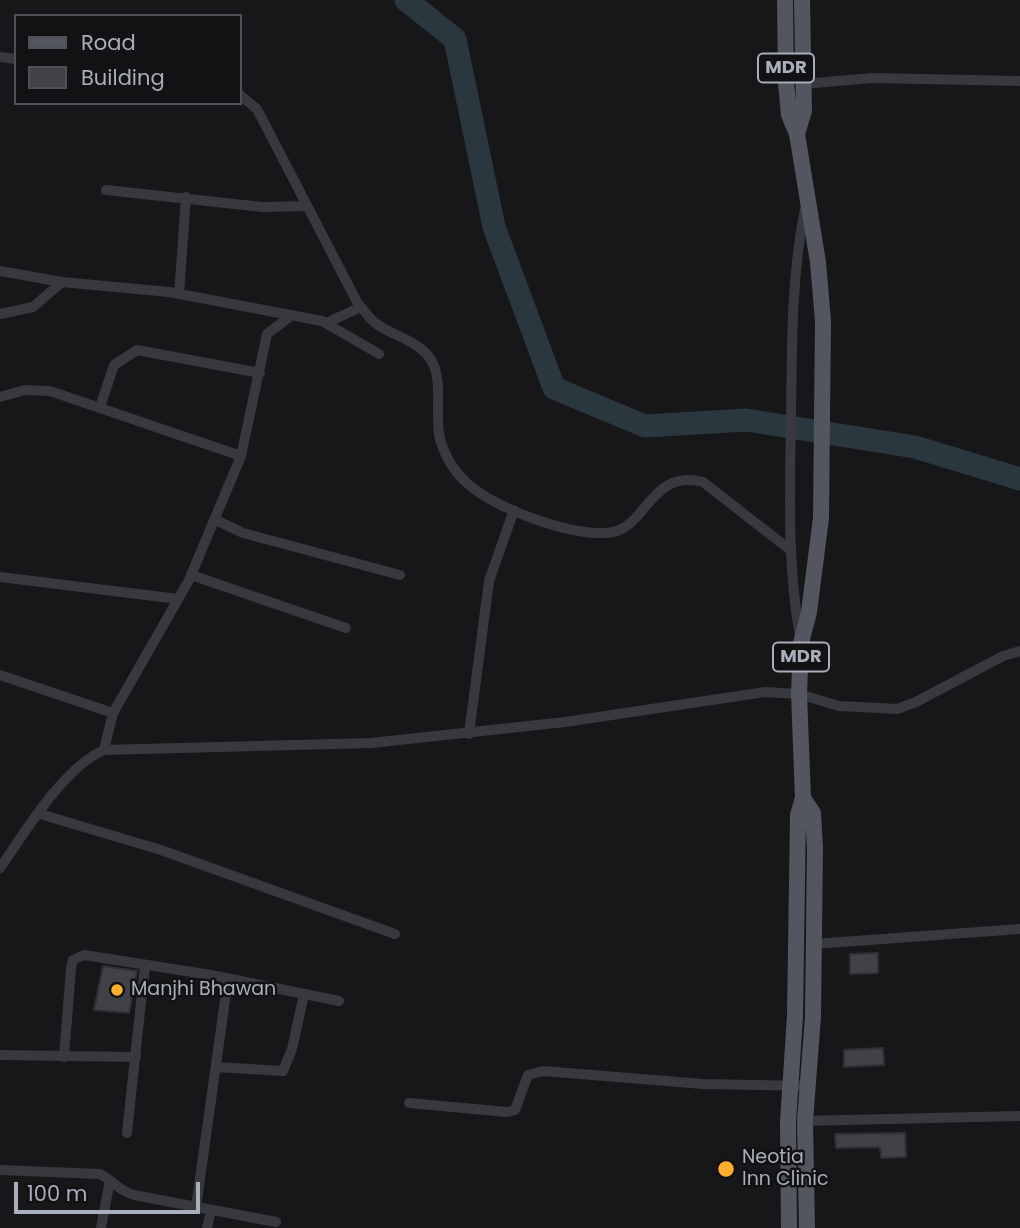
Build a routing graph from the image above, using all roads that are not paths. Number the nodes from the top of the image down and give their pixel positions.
1 (785, 0) edge
2 (802, 0) edge
3 (1020, 81) edge
4 (803, 84) junction
5 (242, 97) edge
6 (797, 134) junction
7 (106, 190) dead end
8 (186, 197) junction
9 (807, 198) junction
10 (307, 205) junction
11 (0, 271) edge
12 (62, 282) junction
13 (179, 294) junction
14 (361, 307) junction
15 (0, 314) edge
16 (292, 315) junction
17 (326, 323) junction
18 (379, 354) dead end
19 (260, 373) junction
20 (0, 397) edge
21 (100, 407) junction
22 (242, 456) junction
23 (514, 510) junction
24 (216, 520) junction
25 (789, 549) junction
26 (191, 575) junction
27 (400, 575) dead end
28 (0, 577) edge
29 (178, 599) junction
30 (346, 628) dead end
31 (801, 643) junction
32 (1020, 651) edge
33 (0, 675) edge
34 (799, 694) junction
35 (113, 713) junction
36 (468, 734) junction
37 (104, 750) junction
38 (803, 798) junction
39 (40, 814) junction
40 (0, 868) edge
41 (1020, 929) edge
42 (395, 934) dead end
43 (814, 944) junction
44 (145, 965) junction
45 (228, 979) junction
46 (304, 994) junction
47 (339, 1000) dead end
48 (0, 1055) edge
49 (64, 1057) junction
50 (136, 1057) junction
51 (216, 1067) junction
52 (791, 1086) junction
53 (808, 1086) junction
54 (409, 1103) dead end
55 (1020, 1116) edge
56 (805, 1121) junction
57 (788, 1122) junction
58 (127, 1133) dead end
59 (0, 1170) edge
60 (110, 1180) junction
61 (197, 1207) junction
62 (211, 1210) junction
63 (276, 1222) dead end
64 (101, 1228) edge
65 (207, 1228) edge
66 (789, 1228) edge
67 (807, 1228) edge

1 - 6 main road, MDR
2 - 4 main road, MDR
3 - 4 street
4 - 6 main road, MDR
5 - 10 street
6 - 9 main road, MDR
7 - 8 street
8 - 10 street
8 - 13 street
9 - 25 street
9 - 31 main road, MDR
10 - 14 street
11 - 12 street
12 - 13 street
12 - 15 street
13 - 16 street
14 - 17 street
14 - 23 street
16 - 17 street
16 - 19 street
17 - 18 street
19 - 21 street
19 - 22 street
20 - 21 street
21 - 22 street
22 - 24 street
23 - 25 street
23 - 36 street
24 - 26 street
24 - 27 street
25 - 31 street
26 - 29 street
26 - 30 street
28 - 29 street
29 - 35 street
31 - 34 main road, MDR
32 - 34 street
33 - 35 street
34 - 36 street
34 - 38 main road, MDR
35 - 37 street
36 - 37 street
37 - 39 street
38 - 43 main road, MDR
38 - 52 main road, MDR
39 - 40 street
39 - 42 street
41 - 43 street
43 - 53 main road, MDR
44 - 45 street
44 - 49 street
44 - 50 street
45 - 46 street
45 - 51 street
46 - 47 street
46 - 51 street
48 - 49 street
49 - 50 street
50 - 58 street
51 - 61 street
52 - 53 street
52 - 54 street
52 - 57 main road, MDR
53 - 56 main road, MDR
55 - 56 street
56 - 57 street
56 - 67 main road, MDR
57 - 66 main road, MDR
59 - 60 street
60 - 61 street
60 - 64 street
61 - 62 street
62 - 63 street
62 - 65 street

